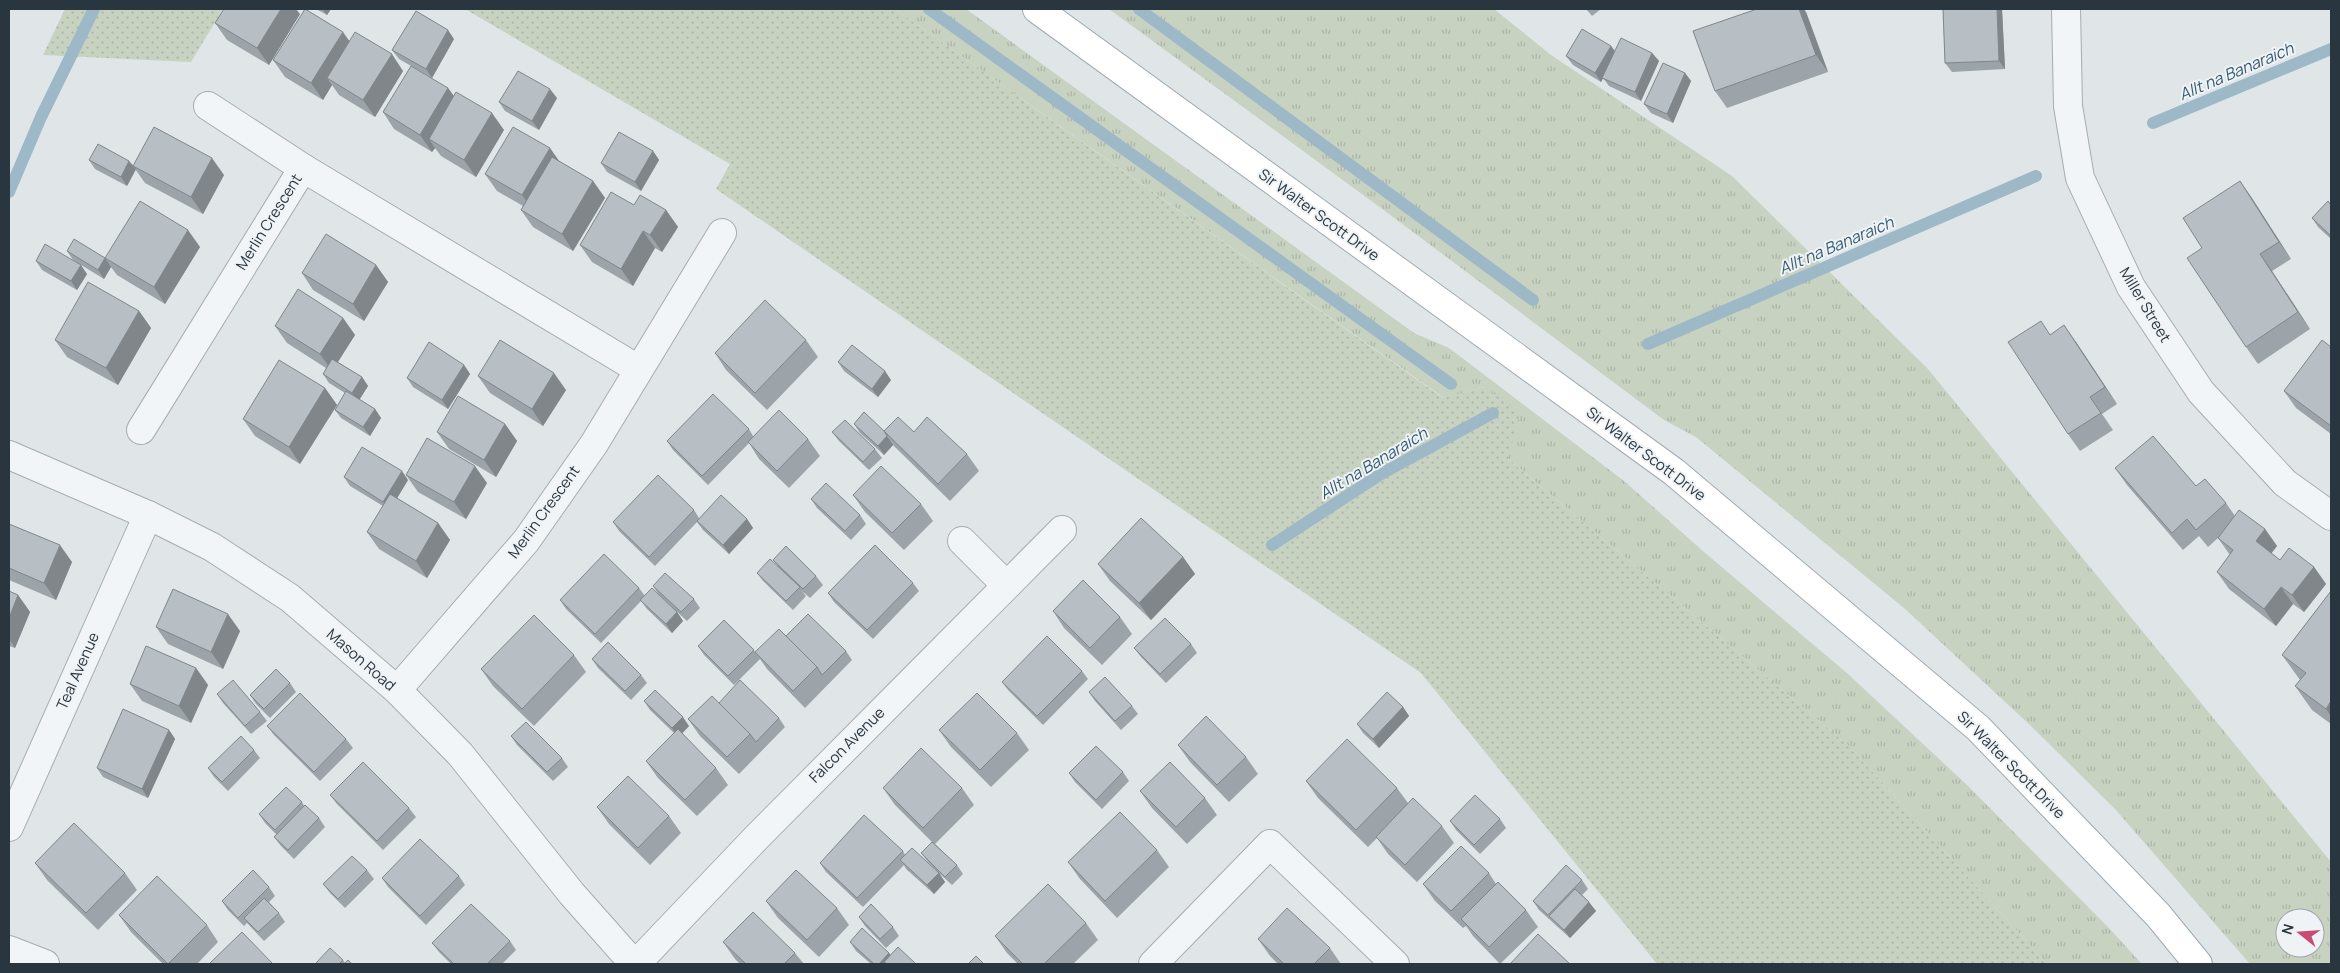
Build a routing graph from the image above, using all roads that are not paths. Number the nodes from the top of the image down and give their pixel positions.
1 (1037, 9) edge
2 (2066, 9) edge
3 (208, 106) dead end
4 (302, 168) junction
5 (722, 233) dead end
6 (638, 369) junction
7 (142, 430) dead end
8 (9, 455) edge
9 (148, 515) junction
10 (2331, 516) edge
11 (1062, 530) dead end
12 (962, 542) dead end
13 (1006, 586) junction
14 (397, 690) junction
15 (9, 828) edge
16 (9, 950) edge
17 (45, 964) edge
18 (635, 964) edge
19 (1153, 964) edge
20 (1396, 964) edge
21 (2198, 964) edge

1 - 21 main road, Sir Walter Scott Drive
2 - 10 street, Miller Street
3 - 4 street, Merlin Crescent
4 - 6 street, Merlin Crescent
4 - 7 street, Merlin Crescent
5 - 6 street, Merlin Crescent
6 - 14 street, Merlin Crescent
8 - 9 street, Mason Road
9 - 14 street, Mason Road
9 - 15 street, Teal Avenue
11 - 13 street, Falcon Avenue
12 - 13 street
13 - 18 street, Falcon Avenue
14 - 18 street, Mason Road
16 - 17 street
19 - 20 street

